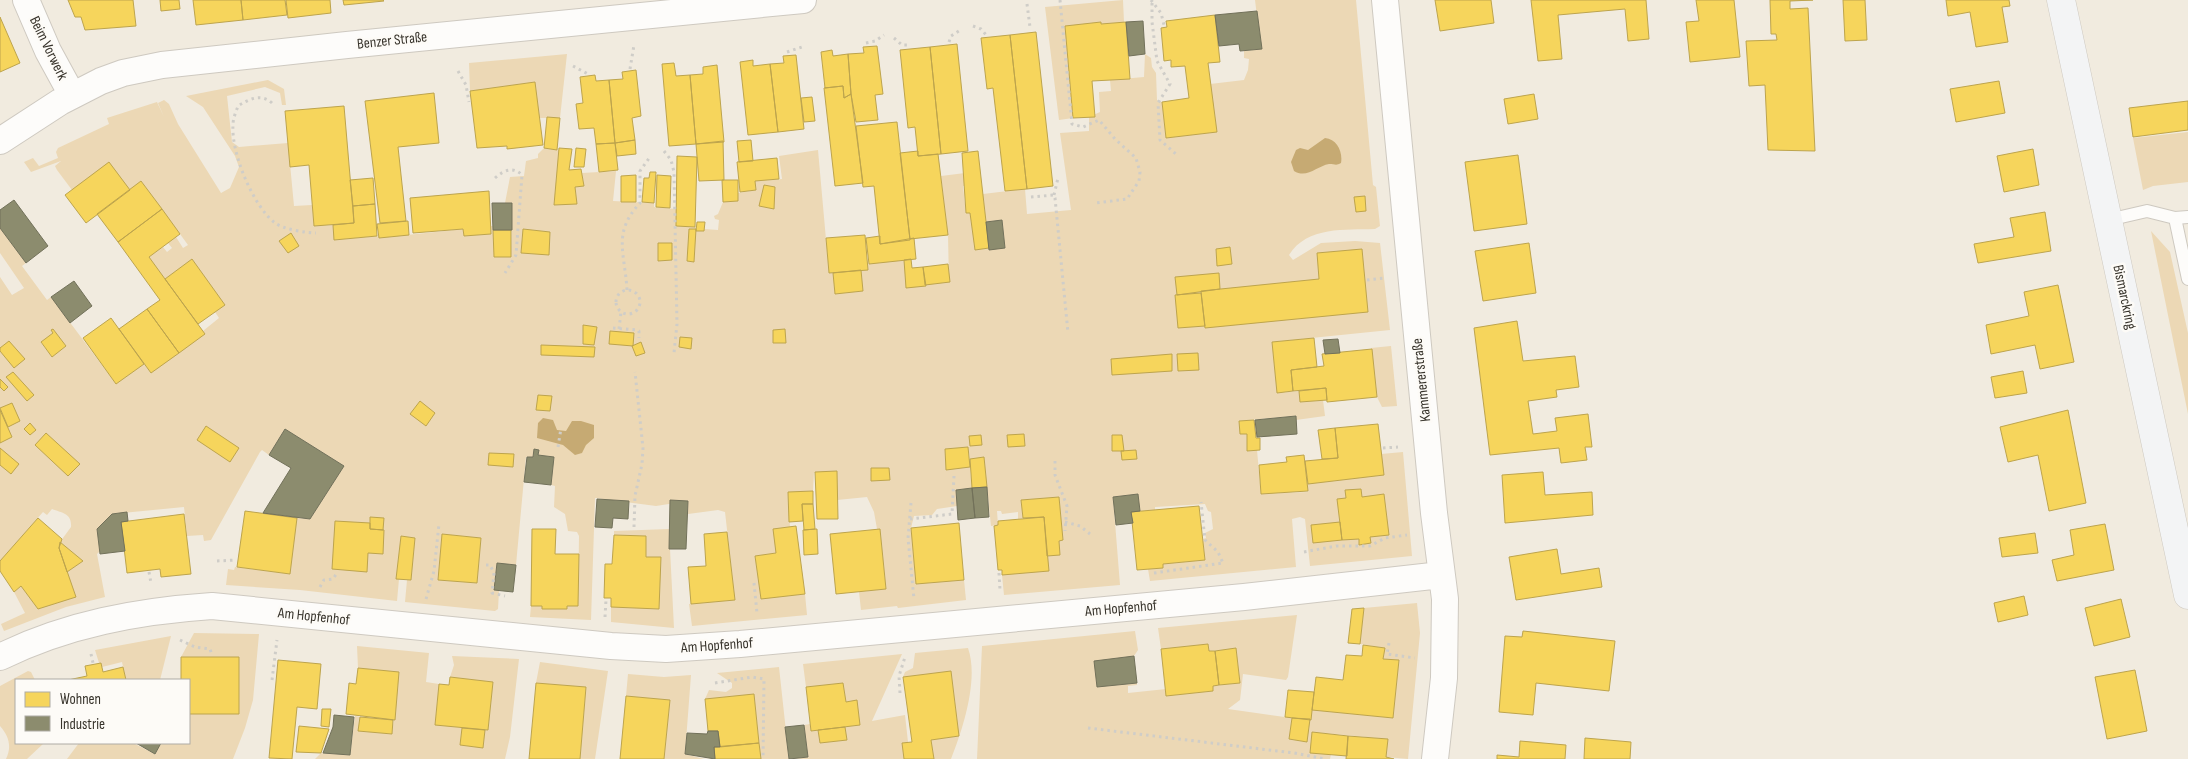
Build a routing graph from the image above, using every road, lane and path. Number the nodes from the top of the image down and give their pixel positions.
1 (26, 0) edge
2 (802, 0) edge
3 (1060, 0) edge
4 (1385, 0) edge
5 (2061, 0) edge
6 (1152, 1) edge
7 (1027, 4) dead end
8 (1164, 24) dead end
9 (973, 26) dead end
10 (1030, 27) dead end
11 (962, 29) dead end
12 (884, 35) dead end
13 (987, 36) dead end
14 (894, 38) dead end
15 (634, 41) dead end
16 (949, 42) dead end
17 (866, 43) dead end
18 (909, 45) dead end
19 (802, 47) dead end
20 (787, 52) dead end
21 (573, 66) dead end
22 (630, 68) dead end
23 (458, 71) dead end
24 (588, 74) dead end
25 (72, 95) junction
26 (272, 102) dead end
27 (469, 102) dead end
28 (0, 141) edge
29 (664, 150) dead end
30 (1177, 155) dead end
31 (650, 157) dead end
32 (495, 178) dead end
33 (1058, 178) dead end
34 (1054, 195) junction
35 (1031, 197) dead end
36 (1096, 203) dead end
37 (2188, 217) edge
38 (2175, 218) junction
39 (2108, 220) junction
40 (316, 233) dead end
41 (505, 273) dead end
42 (1389, 277) dead end
43 (2188, 279) edge
44 (1367, 280) dead end
45 (627, 290) junction
46 (621, 312) junction
47 (613, 328) dead end
48 (619, 328) junction
49 (1068, 333) dead end
50 (639, 338) dead end
51 (674, 353) dead end
52 (635, 372) dead end
53 (561, 428) dead end
54 (1406, 446) dead end
55 (558, 447) dead end
56 (1383, 448) dead end
57 (1055, 461) dead end
58 (954, 476) dead end
59 (1201, 502) dead end
60 (911, 503) dead end
61 (910, 519) junction
62 (1065, 522) junction
63 (439, 524) dead end
64 (634, 527) dead end
65 (1065, 531) dead end
66 (1090, 534) dead end
67 (1411, 534) dead end
68 (1304, 552) dead end
69 (235, 560) dead end
70 (217, 561) dead end
71 (486, 565) dead end
72 (337, 573) dead end
73 (1153, 574) dead end
74 (1441, 575) junction
75 (754, 583) dead end
76 (319, 593) dead end
77 (2188, 595) edge
78 (504, 596) dead end
79 (425, 604) dead end
80 (914, 606) dead end
81 (757, 620) dead end
82 (278, 637) dead end
83 (180, 640) dead end
84 (1389, 643) dead end
85 (907, 651) dead end
86 (212, 655) dead end
87 (0, 657) edge
88 (1423, 659) dead end
89 (272, 680) dead end
90 (715, 683) dead end
91 (900, 693) dead end
92 (1088, 728) dead end
93 (763, 759) edge
94 (1325, 759) edge
95 (1435, 759) edge

1 - 25 street, Beim Vorwerk
2 - 25 street, Benzer Straße
3 - 36 path
4 - 74 street, Kammererstraße
5 - 39 street, Bismarckring
6 - 8 path
6 - 30 path
7 - 10 path
9 - 13 path
11 - 16 path
12 - 17 path
14 - 18 path
15 - 22 path
19 - 20 path
21 - 24 path
23 - 27 path
25 - 28 street, Benzer Straße
26 - 40 path
29 - 51 path
31 - 45 path
32 - 41 path
33 - 34 path
34 - 35 path
34 - 49 path
37 - 38 lane
38 - 39 lane
38 - 43 lane
39 - 77 street, Bismarckring
42 - 44 path
45 - 46 path
45 - 46 path
46 - 48 path
47 - 48 path
48 - 50 path
52 - 64 path
53 - 55 path
54 - 56 path
57 - 62 path
58 - 61 path
59 - 73 path
60 - 61 path
61 - 80 path
62 - 65 path
62 - 66 path
63 - 79 path
67 - 68 path
69 - 70 path
71 - 78 path
72 - 76 path
74 - 87 street, Am Hopfenhof
74 - 95 street, Kammererstraße
75 - 81 path
82 - 89 path
83 - 86 path
84 - 88 path
85 - 91 path
90 - 93 path
92 - 94 path

